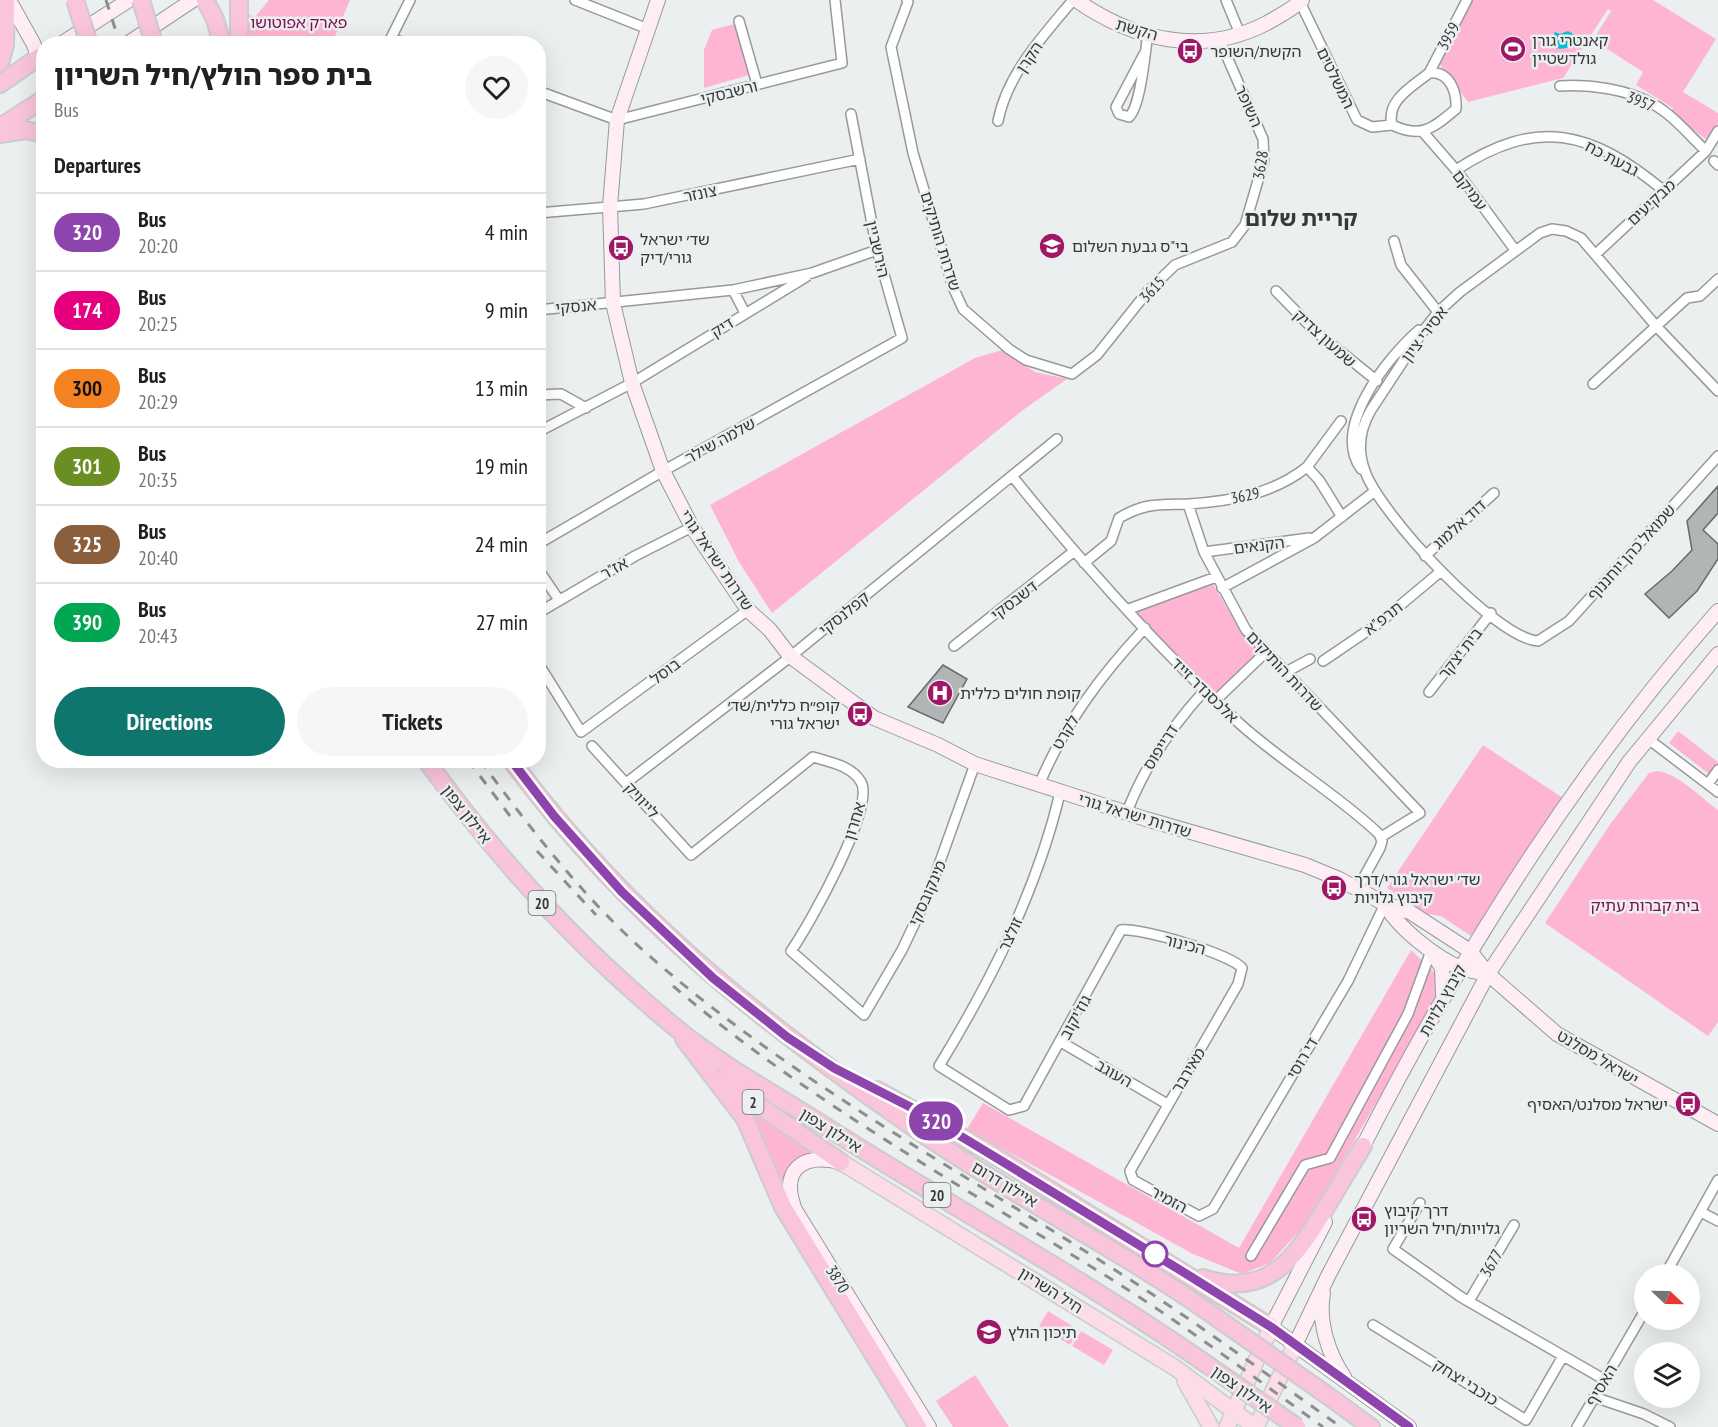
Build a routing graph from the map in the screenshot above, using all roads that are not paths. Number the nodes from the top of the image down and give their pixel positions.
1 (7, 0) edge
2 (75, 0) edge
3 (129, 0) edge
4 (141, 0) edge
5 (193, 0) edge
6 (205, 0) edge
7 (239, 0) edge
8 (410, 0) edge
9 (575, 0) edge
10 (658, 0) edge
11 (835, 0) edge
12 (907, 0) edge
13 (1074, 0) edge
14 (1226, 0) edge
15 (1467, 0) edge
16 (1301, 1) edge
17 (739, 21) dead end
18 (648, 29) junction
19 (1148, 34) junction
20 (1239, 34) junction
21 (73, 36) edge
22 (86, 36) edge
23 (139, 36) edge
24 (152, 36) edge
25 (220, 36) edge
26 (239, 36) edge
27 (392, 36) edge
28 (1221, 41) junction
29 (36, 50) edge
30 (1144, 54) junction
31 (0, 63) edge
32 (36, 63) edge
33 (1429, 73) junction
34 (0, 84) edge
35 (757, 84) junction
36 (1560, 86) dead end
37 (546, 94) edge
38 (36, 104) edge
39 (851, 114) dead end
40 (617, 120) junction
41 (998, 121) dead end
42 (1392, 125) junction
43 (0, 128) edge
44 (1718, 131) edge
45 (36, 132) edge
46 (1423, 132) junction
47 (0, 134) edge
48 (1263, 139) joint
49 (1706, 151) junction
50 (860, 159) junction
51 (1456, 170) junction
52 (1662, 190) junction
53 (610, 206) junction
54 (546, 212) edge
55 (1245, 225) joint
56 (1394, 241) dead end
57 (1515, 249) junction
58 (876, 250) junction
59 (1597, 253) junction
60 (812, 273) junction
61 (1718, 279) edge
62 (733, 290) junction
63 (1276, 291) dead end
64 (613, 303) junction
65 (546, 309) edge
66 (745, 313) junction
67 (1435, 316) junction
68 (1656, 326) junction
69 (902, 338) joint
70 (1072, 374) joint
71 (1377, 381) junction
72 (632, 383) junction
73 (1593, 384) dead end
74 (1718, 391) edge
75 (546, 395) edge
76 (586, 408) junction
77 (1341, 421) dead end
78 (546, 428) edge
79 (1058, 440) dead end
80 (1718, 456) edge
81 (1307, 467) junction
82 (663, 471) junction
83 (1366, 474) junction
84 (1013, 477) junction
85 (1375, 491) junction
86 (1494, 493) dead end
87 (1188, 504) junction
88 (1342, 517) junction
89 (692, 527) junction
90 (1314, 538) junction
91 (546, 539) edge
92 (1073, 552) junction
93 (1204, 552) junction
94 (1425, 556) junction
95 (1084, 563) junction
96 (1440, 572) junction
97 (1216, 577) junction
98 (546, 581) edge
99 (1222, 588) junction
100 (559, 600) junction
101 (546, 608) edge
102 (1129, 609) junction
103 (748, 610) junction
104 (1718, 611) edge
105 (1491, 613) junction
106 (1145, 628) junction
107 (1538, 641) joint
108 (954, 646) dead end
109 (1266, 652) junction
110 (1718, 654) edge
111 (790, 656) junction
112 (1310, 659) dead end
113 (1323, 661) dead end
114 (1286, 672) junction
115 (546, 676) edge
116 (1205, 690) junction
117 (1429, 692) dead end
118 (1216, 700) junction
119 (1647, 738) junction
120 (592, 746) dead end
121 (975, 764) junction
122 (432, 768) edge
123 (517, 768) edge
124 (1718, 770) edge
125 (626, 783) junction
126 (1708, 784) junction
127 (1039, 785) junction
128 (1718, 792) edge
129 (1060, 793) junction
130 (1126, 812) junction
131 (1381, 837) junction
132 (691, 855) joint
133 (1358, 888) junction
134 (1385, 904) junction
135 (1125, 929) joint
136 (1428, 948) junction
137 (790, 951) joint
138 (1470, 951) junction
139 (1242, 968) joint
140 (1460, 968) junction
141 (1488, 974) junction
142 (1442, 1000) junction
143 (676, 1029) junction
144 (1061, 1042) junction
145 (834, 1068) junction
146 (1167, 1104) junction
147 (1024, 1106) joint
148 (1718, 1124) edge
149 (1363, 1146) junction
150 (841, 1162) junction
151 (1130, 1171) joint
152 (1718, 1180) edge
153 (1420, 1203) dead end
154 (1213, 1209) joint
155 (1701, 1212) junction
156 (1718, 1221) edge
157 (1514, 1226) dead end
158 (1251, 1256) dead end
159 (1671, 1264) edge
160 (1180, 1270) junction
161 (1328, 1276) junction
162 (1469, 1301) junction
163 (1373, 1325) dead end
164 (1271, 1327) junction
165 (1634, 1329) edge
166 (1295, 1345) junction
167 (1563, 1356) junction
168 (1173, 1367) junction
169 (1605, 1380) junction
170 (1351, 1386) junction
171 (1594, 1397) junction
172 (1234, 1412) junction
173 (918, 1427) edge
174 (929, 1427) edge
175 (1210, 1427) edge
176 (1227, 1427) edge
177 (1256, 1427) edge
178 (1297, 1427) edge
179 (1371, 1427) edge
180 (1409, 1427) edge
181 (1577, 1427) edge
182 (1670, 1427) edge

1 - 29 street
1 - 31 highway
2 - 22 highway, bridge
3 - 21 street
4 - 24 highway, bridge
5 - 23 street
6 - 25 highway
7 - 26 highway
8 - 27 street
9 - 18 street
10 - 18 street, שדרות ישראל גורי
11 - 35 street, ורשבסקי
12 - 70 street, שדרות הותיקים
13 - 19 street, הקשת
13 - 41 street, הקרן
14 - 20 street
15 - 33 street, 3959
16 - 20 street, הקשת
16 - 42 street, המשלטים
17 - 35 street
18 - 40 street, שדרות ישראל גורי
19 - 28 street, הקשת
19 - 30 street
20 - 28 street, הקשת
28 - 48 street, השופר
30 - 30 street
32 - 34 highway
33 - 42 street
33 - 46 street
35 - 40 street, ורשבסקי
36 - 49 street, 3957
37 - 40 street
38 - 43 highway
39 - 50 street, הירשביין
40 - 53 street, שדרות ישראל גורי
42 - 46 street
44 - 49 street, מבקיעים
45 - 47 highway
46 - 51 street, עמיקם
48 - 55 street, 3628
49 - 52 street, מבקיעים
50 - 53 street, צונזר
50 - 58 street, הירשביין
51 - 52 street, גבעת כח
51 - 57 street, עמיקם
52 - 59 street, מבקיעים
53 - 54 street, צונזר
53 - 64 street, שדרות ישראל גורי
55 - 70 street, 3615
56 - 67 street
57 - 59 street, אסירי ציון
57 - 67 street, אסירי ציון
58 - 60 street, דיק
58 - 69 street, הירשביין
59 - 68 street, אסירי ציון
60 - 62 street, דיק
60 - 66 street, דיק
61 - 68 street
62 - 64 street, דיק
62 - 66 street
63 - 71 street, שמעון צדיק
64 - 65 street, אנסקי
64 - 72 street, שדרות ישראל גורי
66 - 72 street, דיק
67 - 71 street
67 - 83 street, אסירי ציון
68 - 73 street
68 - 74 street, אסירי ציון
69 - 82 street, שלמה שילר
71 - 83 street
72 - 76 street, דיק
72 - 82 street, שדרות ישראל גורי
75 - 76 street
76 - 78 street, דיק
77 - 81 street
79 - 84 street, קפלנסקי
80 - 107 street, שמואל כהן יוחננוף
81 - 87 street, 3629
81 - 88 street
82 - 89 street, שדרות ישראל גורי
82 - 91 street, שלמה שילר
83 - 85 street, אסירי ציון
84 - 92 street, אלכסנדר זייד
84 - 111 street, קפלנסקי
85 - 88 street, הקנאים
85 - 94 street, אסירי ציון
86 - 94 street, דוד אלמוג
87 - 93 street, שדרות הותיקים
87 - 95 street, 3629
88 - 90 street, הקנאים
89 - 100 street, אז"ר
89 - 103 street, שדרות ישראל גורי
90 - 93 street, הקנאים
90 - 99 street, הקנאים
92 - 95 street, אלכסנדר זייד
92 - 108 street, דשבסקי
93 - 97 street, שדרות הותיקים
94 - 96 street, אסירי ציון
95 - 102 street, אלכסנדר זייד
96 - 105 street, אסירי ציון
96 - 113 street, תרפ"א
97 - 99 street, שדרות הותיקים
97 - 102 street
98 - 100 street
99 - 109 street, שדרות הותיקים
100 - 101 street, אז"ר
102 - 106 street, אלכסנדר זייד
103 - 111 street, שדרות ישראל גורי
103 - 115 street, בוסל
104 - 138 street, קיבוץ גלויות
105 - 107 street, אסירי ציון
105 - 117 street, בית יצקר
106 - 116 street, אלכסנדר זייד
106 - 127 street, לקרט
109 - 114 street, שדרות הותיקים
109 - 118 street
110 - 119 street, קיבוץ גלויות
111 - 121 street, שדרות ישראל גורי
111 - 125 street, קפלנסקי
112 - 114 street
114 - 131 street, שדרות הותיקים
116 - 118 street, אלכסנדר זייד
116 - 130 street, דרייפוס
118 - 131 street, אלכסנדר זייד
119 - 126 street
119 - 141 street, קיבוץ גלויות
120 - 125 street, לייוויק
121 - 127 street, שדרות ישראל גורי
121 - 137 street, מינקובסקי
122 - 143 highway, איילון צפון / 20
123 - 145 highway, איילון דרום
124 - 126 street
125 - 132 street, לייוויק
126 - 128 street
127 - 129 street, שדרות ישראל גורי
129 - 130 street, שדרות ישראל גורי
129 - 147 street, זולצר
130 - 133 street, שדרות ישראל גורי
131 - 133 street
132 - 137 street, אחרון
133 - 134 street, שדרות ישראל גורי
134 - 136 street, שדרות ישראל גורי
134 - 138 street, שדרות ישראל גורי
134 - 154 street, די רוסי
135 - 139 street, הכינור
135 - 144 street, גוז'יקוב
136 - 140 street, שדרות ישראל גורי
136 - 142 street
136 - 158 street
138 - 140 street, קיבוץ גלויות
138 - 141 street, שדרות ישראל גורי
139 - 146 street, מאירבר
140 - 141 street, שדרות ישראל גורי
140 - 142 street, קיבוץ גלויות
141 - 148 street, ישראל מסלנט
141 - 161 street, קיבוץ גלויות
142 - 149 street, קיבוץ גלויות
143 - 150 highway, 2
143 - 173 highway
143 - 178 highway, איילון צפון / 20, bridge
144 - 146 street, העוגב
144 - 147 street, גוז'יקוב
145 - 160 highway
145 - 179 highway, איילון דרום, bridge
146 - 151 street, מאירבר
149 - 160 highway
149 - 164 street, קיבוץ גלויות
150 - 168 main road, חיל השריון
150 - 174 street, 3870
151 - 154 street, הזמיר
152 - 155 street
153 - 162 street
155 - 156 street
155 - 159 street
157 - 162 street, 3677
160 - 164 highway
161 - 166 street, קיבוץ גלויות
161 - 170 street
162 - 167 street
163 - 167 street, כוכבי יצחק
164 - 166 street
164 - 172 main road, קיבוץ גלויות
165 - 169 street, האסיף
166 - 170 street
166 - 177 main road, קיבוץ גלויות
167 - 169 street
168 - 172 main road, חיל השריון
168 - 175 main road
169 - 171 street, האסיף
170 - 180 street
171 - 181 street, האסיף
171 - 182 street
172 - 176 main road, קיבוץ גלויות
172 - 177 main road, חיל השריון

